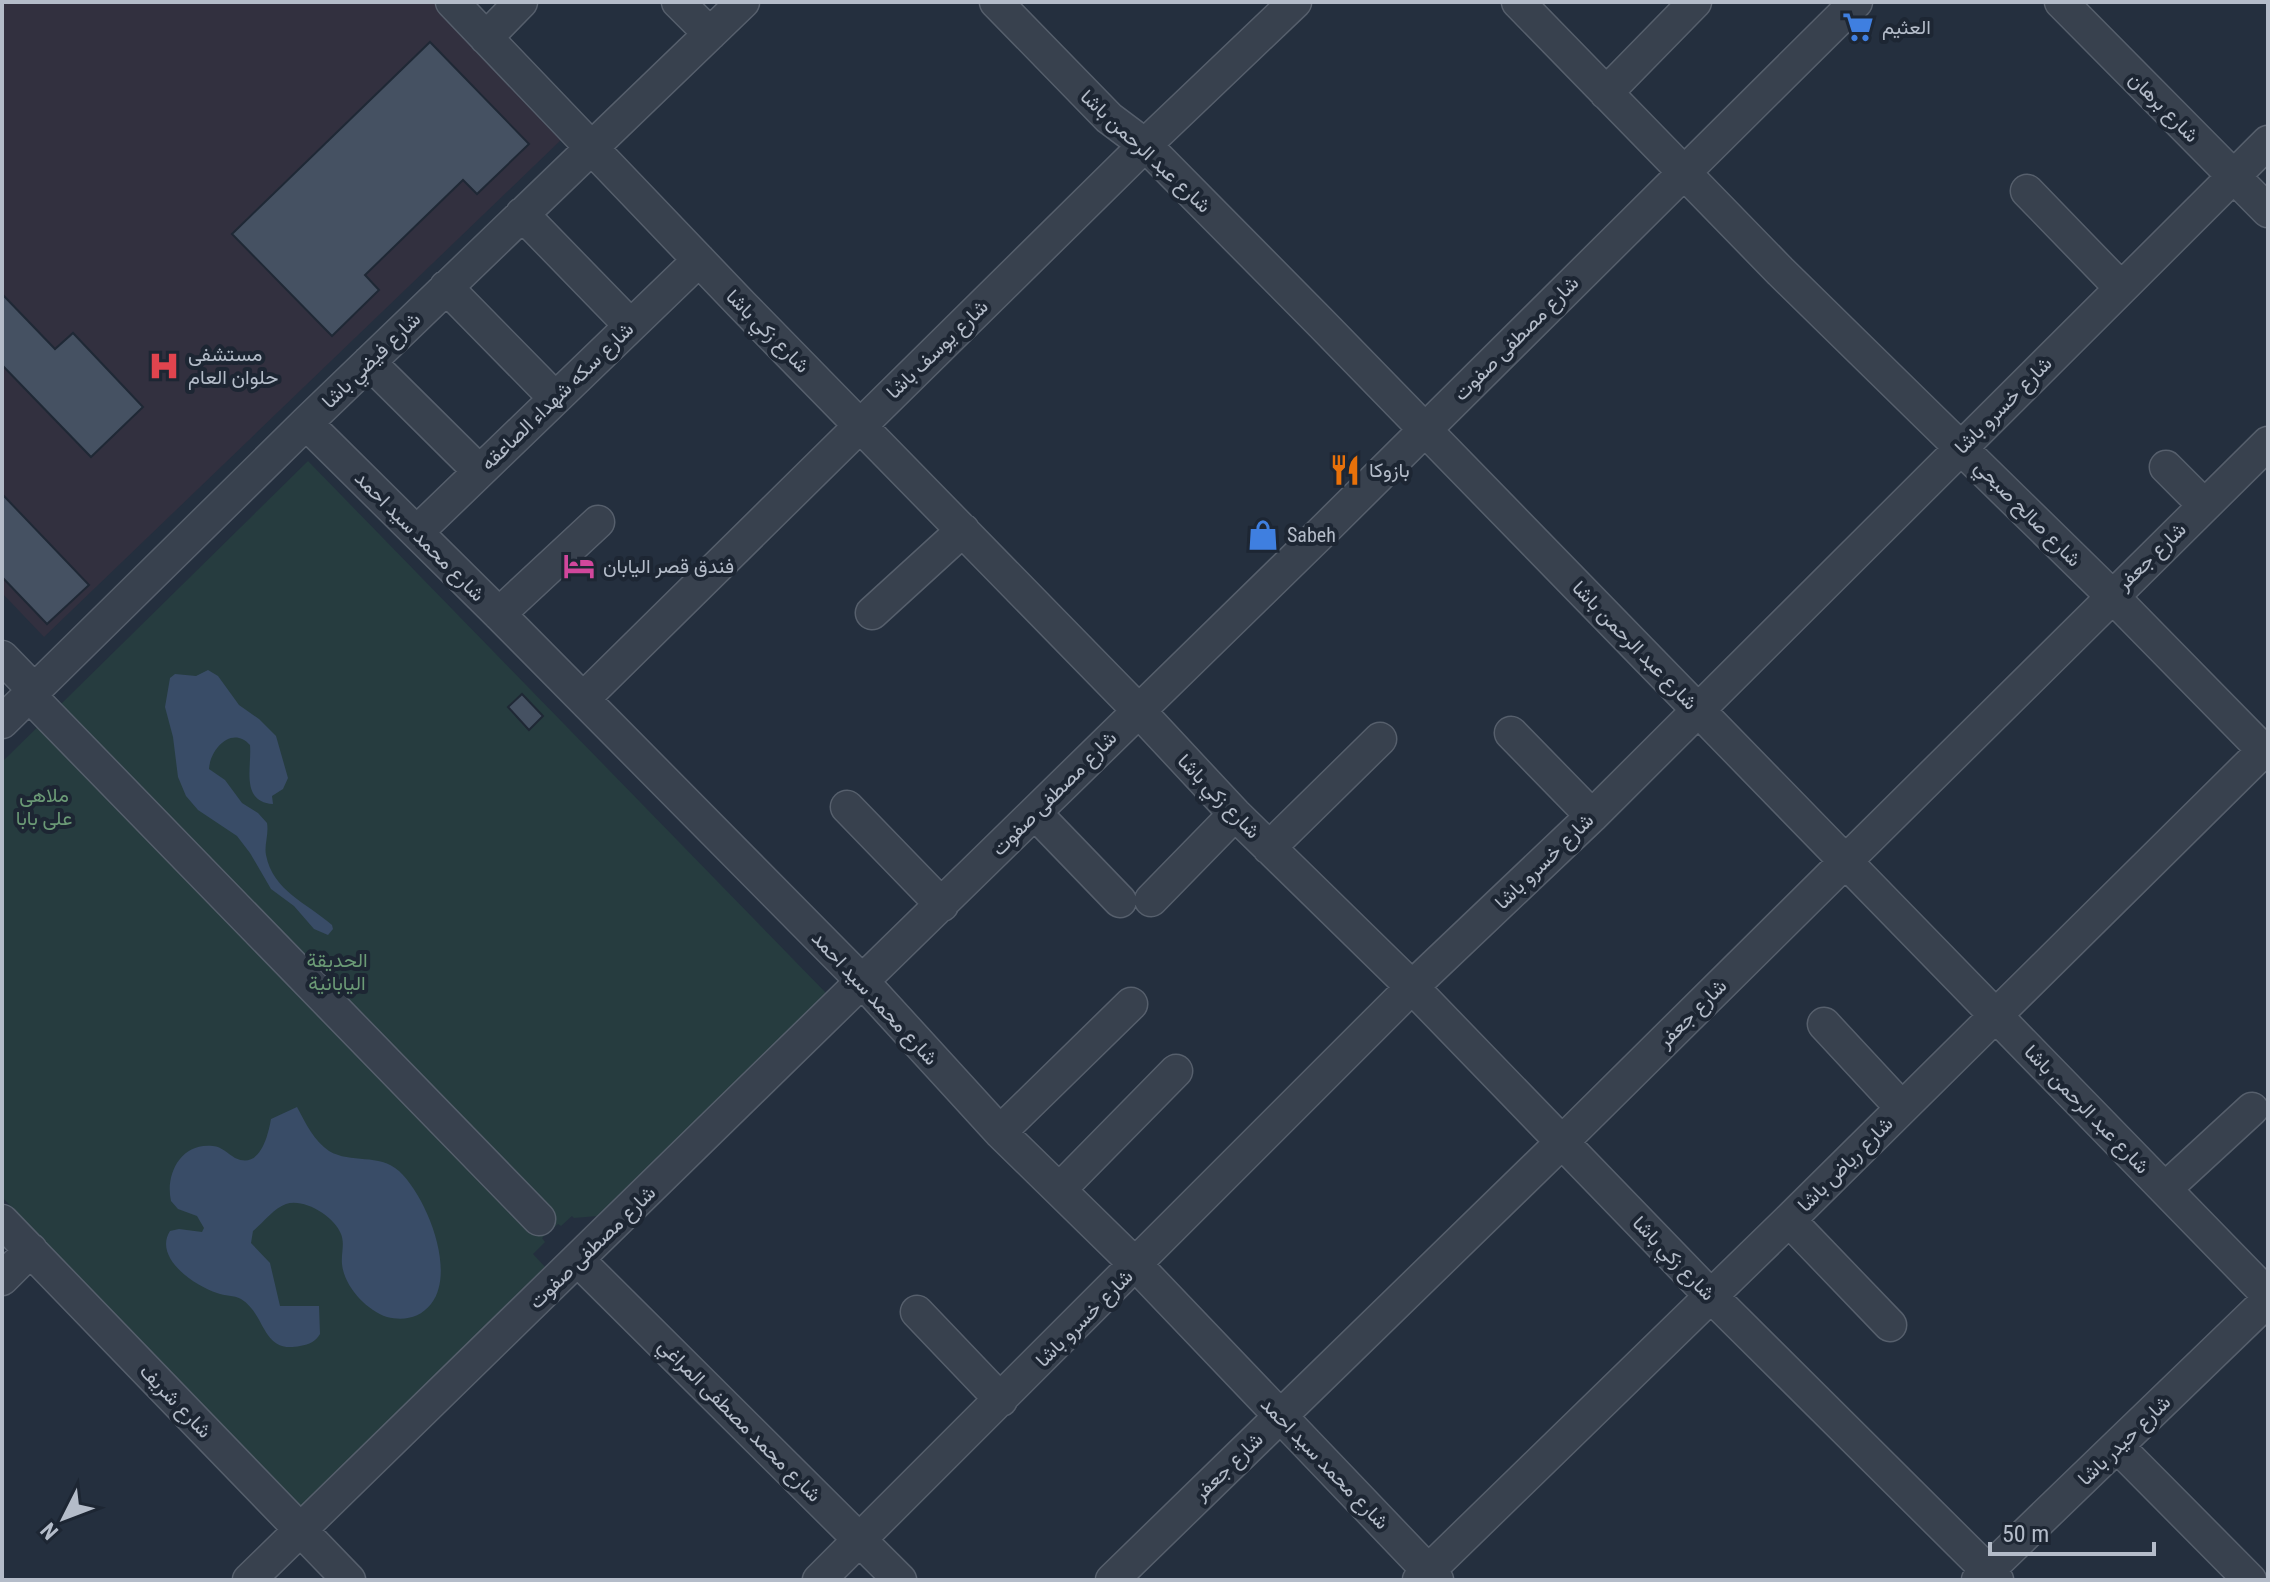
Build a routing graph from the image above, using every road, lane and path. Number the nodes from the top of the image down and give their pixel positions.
1 (452, 2) edge
2 (521, 2) edge
3 (678, 2) edge
4 (743, 2) edge
5 (996, 2) edge
6 (1518, 2) edge
7 (1695, 2) edge
8 (1856, 2) edge
9 (2061, 2) edge
10 (1276, 8) edge
11 (710, 34) junction
12 (486, 38) junction
13 (1606, 93) junction
14 (2268, 142) edge
15 (1145, 145) junction
16 (592, 147) junction
17 (1685, 171) junction
18 (2234, 176) junction
19 (2027, 191) dead end
20 (2268, 211) edge
21 (522, 214) junction
22 (699, 260) junction
23 (446, 287) junction
24 (2121, 288) junction
25 (630, 325) junction
26 (369, 362) junction
27 (555, 398) junction
28 (306, 423) junction
29 (860, 424) junction
30 (1425, 430) junction
31 (2268, 443) edge
32 (1961, 446) junction
33 (2166, 467) dead end
34 (479, 471) junction
35 (2204, 505) junction
36 (598, 522) dead end
37 (963, 530) junction
38 (417, 532) junction
39 (2111, 595) junction
40 (872, 613) dead end
41 (499, 614) junction
42 (2, 657) edge
43 (32, 693) junction
44 (583, 699) junction
45 (1697, 708) junction
46 (1138, 710) junction
47 (2, 722) edge
48 (1511, 733) dead end
49 (1380, 739) dead end
50 (2266, 750) edge
51 (847, 807) dead end
52 (1035, 813) junction
53 (1235, 814) junction
54 (1592, 816) junction
55 (1269, 848) junction
56 (1845, 861) junction
57 (942, 905) junction
58 (862, 981) junction
59 (1412, 987) junction
60 (1131, 1004) dead end
61 (1996, 1015) junction
62 (1824, 1024) dead end
63 (1176, 1071) dead end
64 (1902, 1108) junction
65 (2252, 1109) dead end
66 (1000, 1132) junction
67 (1562, 1142) junction
68 (1060, 1189) junction
69 (2165, 1189) junction
70 (1789, 1220) junction
71 (2, 1221) edge
72 (556, 1237) junction
73 (31, 1250) junction
74 (1136, 1265) junction
75 (2, 1279) edge
76 (1711, 1296) junction
77 (2266, 1304) edge
78 (917, 1312) dead end
79 (1890, 1325) dead end
80 (1001, 1400) junction
81 (1280, 1416) junction
82 (2118, 1447) junction
83 (300, 1529) junction
84 (861, 1539) junction
85 (1428, 1577) edge
86 (1988, 1577) edge
87 (249, 1580) edge
88 (349, 1580) edge
89 (819, 1580) edge
90 (900, 1580) edge
91 (1112, 1580) edge
92 (2250, 1580) edge

1 - 12 street, شارع زكي باشا
2 - 12 street
3 - 11 street
4 - 11 street, شارع فيضي باشا
5 - 15 street, شارع عبد الرحمن باشا
6 - 13 street, شارع صالح صبحي
7 - 13 street
8 - 17 street, شارع مصطفى صفوت
9 - 18 street, شارع برهان
10 - 15 street, شارع يوسف باشا
11 - 16 street, شارع فيضي باشا
12 - 16 street, شارع زكي باشا
13 - 17 street, شارع صالح صبحي
14 - 18 street, شارع خسرو باشا
15 - 29 street, شارع يوسف باشا
15 - 30 street, شارع عبد الرحمن باشا
16 - 21 street, شارع فيضي باشا
16 - 22 street, شارع زكي باشا
17 - 30 street, شارع مصطفى صفوت
17 - 32 street, شارع صالح صبحي
18 - 20 street, شارع برهان
18 - 24 street, شارع خسرو باشا
19 - 24 street
21 - 23 street, شارع فيضي باشا
21 - 25 street
22 - 25 street, شارع سكه شهداء الصاعقه
22 - 29 street, شارع زكي باشا
23 - 26 street, شارع فيضي باشا
23 - 27 street
24 - 32 street, شارع خسرو باشا
25 - 27 street, شارع سكه شهداء الصاعقه
26 - 28 street, شارع فيضي باشا
26 - 34 street
27 - 34 street, شارع سكه شهداء الصاعقه
28 - 38 street, شارع محمد سيد احمد
28 - 43 street, شارع فيضي باشا
29 - 37 street, شارع زكي باشا
29 - 44 street, شارع يوسف باشا
30 - 45 street, شارع عبد الرحمن باشا
30 - 46 street, شارع مصطفى صفوت
31 - 35 street, شارع جعفر
32 - 39 street, شارع صالح صبحي
32 - 45 street, شارع خسرو باشا
33 - 35 street
34 - 38 street, شارع سكه شهداء الصاعقه
35 - 39 street, شارع جعفر
36 - 41 street
37 - 40 street
37 - 46 street, شارع زكي باشا
38 - 41 street, شارع محمد سيد احمد
39 - 50 street, شارع صالح صبحي
39 - 56 street, شارع جعفر
41 - 44 street, شارع محمد سيد احمد
42 - 43 street
43 - 47 street, شارع فيضي باشا
43 - 72 street, شارع محمد مصطفى المراغي
44 - 58 street, شارع محمد سيد احمد
45 - 54 street, شارع خسرو باشا
45 - 56 street, شارع عبد الرحمن باشا
46 - 52 street, شارع مصطفى صفوت
46 - 53 street, شارع زكي باشا
48 - 54 street
49 - 55 street
50 - 61 street, شارع رياض باشا
51 - 57 street
52 - 53 street
52 - 57 street, شارع مصطفى صفوت
53 - 55 street, شارع زكي باشا
54 - 59 street, شارع خسرو باشا
55 - 59 street, شارع زكي باشا
56 - 61 street, شارع عبد الرحمن باشا
56 - 67 street, شارع جعفر
57 - 58 street, شارع مصطفى صفوت
58 - 66 street, شارع محمد سيد احمد
58 - 72 street, شارع مصطفى صفوت
59 - 67 street, شارع زكي باشا
59 - 74 street, شارع خسرو باشا
60 - 66 street
61 - 64 street, شارع رياض باشا
61 - 69 street, شارع عبد الرحمن باشا
62 - 64 street
63 - 68 street
64 - 70 street, شارع رياض باشا
65 - 69 street
66 - 68 street, شارع محمد سيد احمد
67 - 76 street, شارع زكي باشا
67 - 81 street, شارع جعفر
68 - 74 street, شارع محمد سيد احمد
69 - 77 street, شارع عبد الرحمن باشا
70 - 76 street, شارع رياض باشا
70 - 79 street
71 - 73 street, شارع شريف
72 - 83 street, شارع مصطفى صفوت
72 - 84 street, شارع محمد مصطفى المراغي
73 - 75 street
73 - 83 street, شارع شريف
74 - 80 street, شارع خسرو باشا
74 - 81 street, شارع محمد سيد احمد
76 - 85 street, شارع رياض باشا
76 - 86 street, شارع زكي باشا
77 - 82 street, شارع حيدر باشا
78 - 80 street
80 - 84 street, شارع خسرو باشا
81 - 85 street, شارع محمد سيد احمد
81 - 91 street, شارع جعفر
82 - 86 street, شارع حيدر باشا
82 - 92 street
83 - 87 street, شارع مصطفى صفوت
83 - 88 street, شارع شريف
84 - 89 street, شارع خسرو باشا
84 - 90 street, شارع محمد مصطفى المراغي

